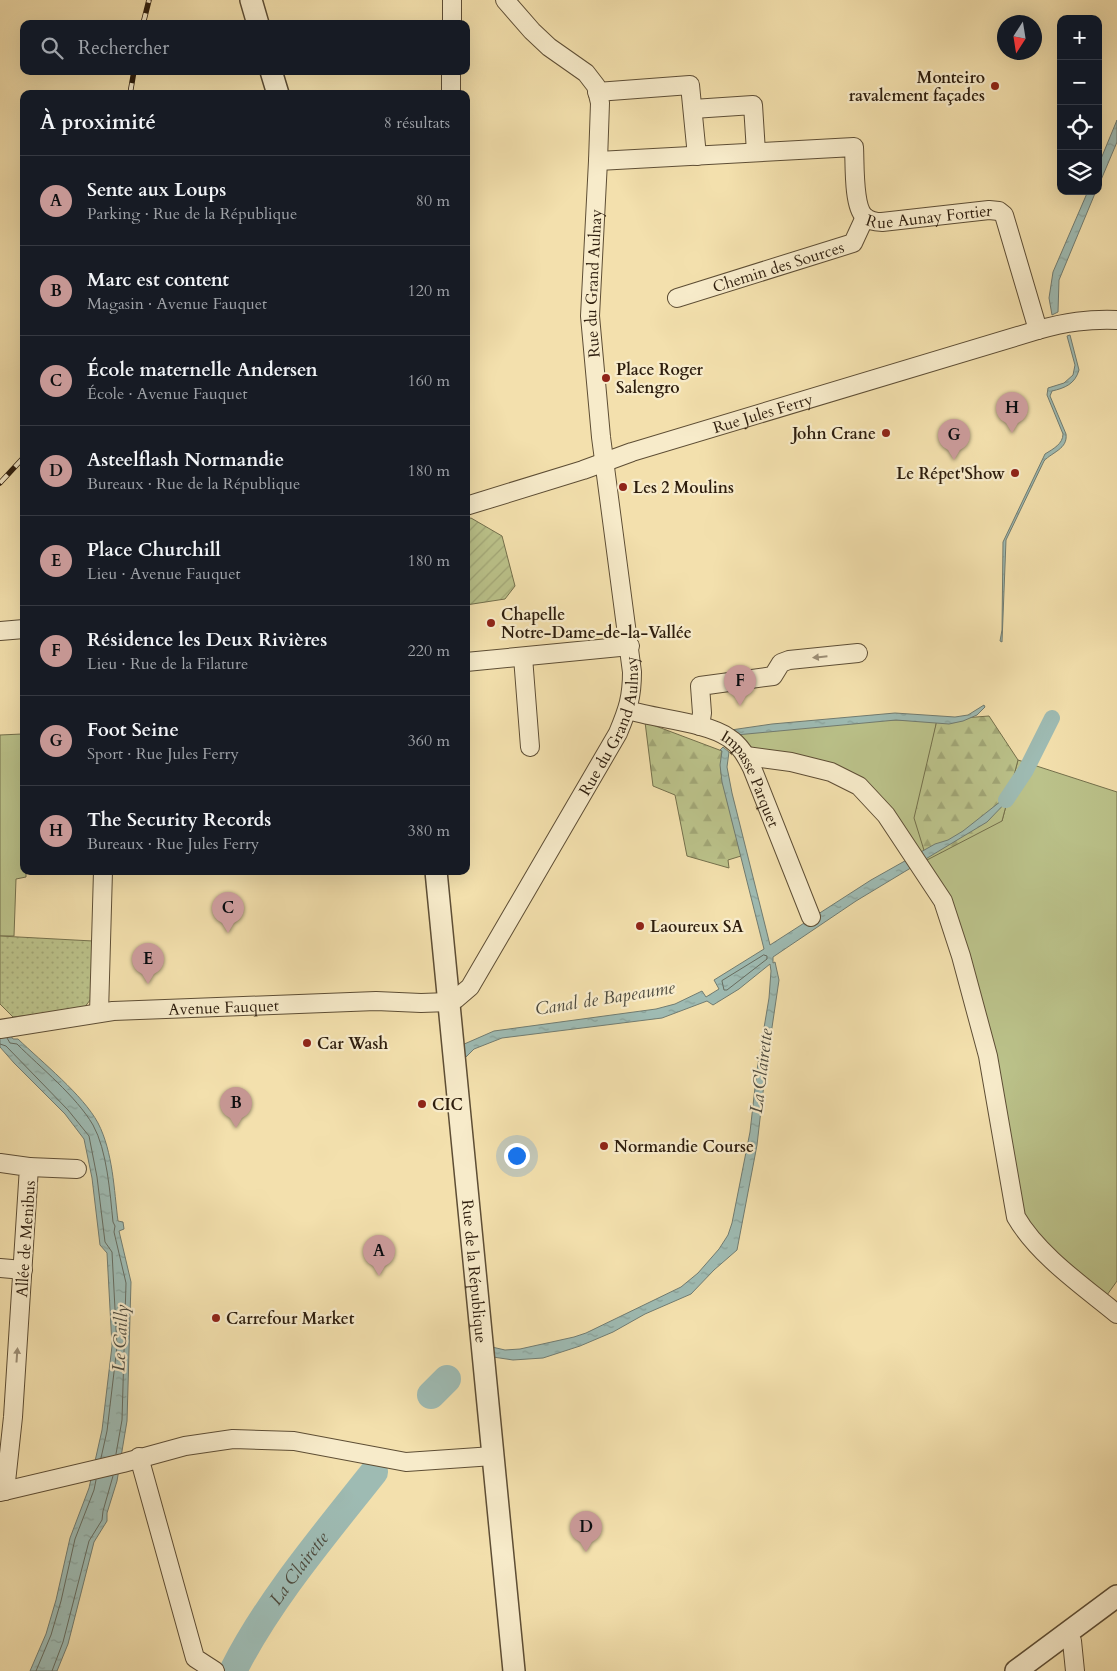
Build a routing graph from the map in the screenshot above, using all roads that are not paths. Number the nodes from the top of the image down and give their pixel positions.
1 (251, 0) edge
2 (452, 0) edge
3 (506, 0) edge
4 (257, 20) edge
5 (452, 20) edge
6 (272, 75) edge
7 (451, 75) edge
8 (277, 90) edge
9 (451, 90) edge
10 (597, 92) junction
11 (693, 109) junction
12 (756, 152) junction
13 (697, 156) junction
14 (598, 162) junction
15 (865, 217) junction
16 (677, 298) dead end
17 (1117, 320) edge
18 (1038, 330) junction
19 (604, 462) junction
20 (470, 505) edge
21 (20, 629) edge
22 (0, 631) edge
23 (630, 646) junction
24 (858, 653) dead end
25 (523, 657) junction
26 (470, 662) edge
27 (628, 710) junction
28 (700, 726) junction
29 (530, 747) dead end
30 (746, 756) junction
31 (103, 875) edge
32 (436, 875) edge
33 (811, 917) dead end
34 (449, 1002) junction
35 (99, 1013) junction
36 (0, 1029) edge
37 (0, 1163) edge
38 (29, 1167) junction
39 (77, 1169) dead end
40 (0, 1268) edge
41 (23, 1270) junction
42 (1117, 1314) edge
43 (7, 1389) edge
44 (493, 1456) junction
45 (131, 1460) junction
46 (2, 1491) edge
47 (1117, 1596) edge
48 (1066, 1634) junction
49 (215, 1671) edge
50 (514, 1671) edge
51 (1016, 1671) edge
52 (1075, 1671) edge

1 - 4 street
2 - 5 street
3 - 10 street, Rue du Grand Aulnay
6 - 8 street
7 - 9 street
10 - 11 street
10 - 14 street, Rue du Grand Aulnay
11 - 12 street
11 - 13 street
12 - 13 street
12 - 15 street, Rue Aunay Fortier
13 - 14 street
14 - 19 street, Rue du Grand Aulnay
15 - 16 street, Chemin des Sources
15 - 18 street, Rue Aunay Fortier
17 - 18 street, Rue Jules Ferry
18 - 19 street, Rue Jules Ferry
19 - 20 street, Rue Jules Ferry
19 - 23 street, Rue du Grand Aulnay
21 - 22 street
23 - 25 street
23 - 27 street, Rue du Grand Aulnay
24 -> 28 street
25 - 26 street
25 - 29 street
27 - 28 street, Impasse Parquet
27 - 34 street, Rue du Grand Aulnay
28 - 30 street, Impasse Parquet
30 - 33 street, Impasse Parquet
30 - 42 street
31 - 35 street
32 - 34 street, Rue de la République
34 - 35 street, Avenue Fauquet
34 - 44 street, Rue de la République
35 - 36 street, Avenue Fauquet
37 - 38 street, Allée de Menibus
38 - 39 street, Allée de Menibus
38 - 41 street, Allée de Menibus
40 - 41 street
43 -> 41 street, Allée de Menibus
43 - 46 street, Allée de Menibus
44 - 45 street
44 - 50 street, Rue de la République
45 - 46 street
45 - 49 street
47 - 48 street
48 - 51 street
48 - 52 street

